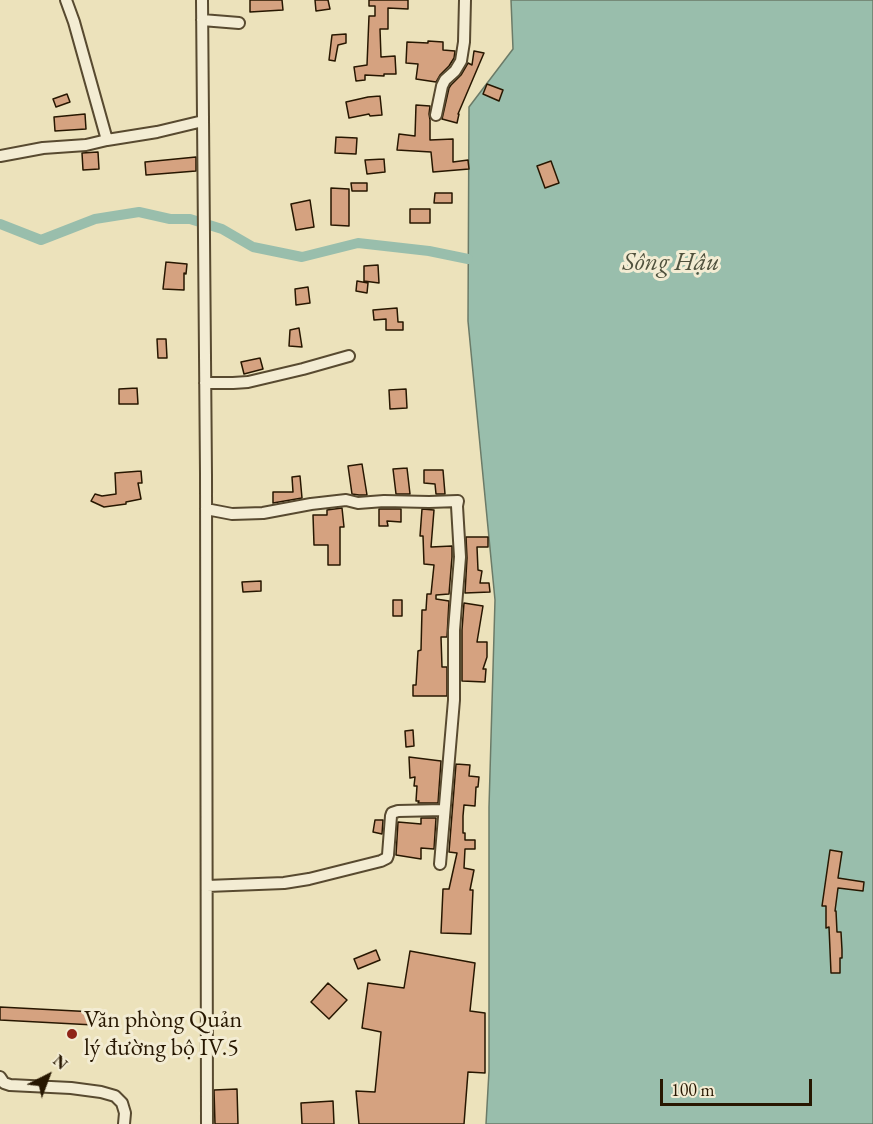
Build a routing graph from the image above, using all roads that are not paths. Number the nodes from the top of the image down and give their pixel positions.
1 (66, 0) edge
2 (202, 0) edge
3 (465, 0) edge
4 (202, 20) junction
5 (239, 23) dead end
6 (436, 114) dead end
7 (203, 121) junction
8 (106, 140) junction
9 (0, 156) edge
10 (350, 356) dead end
11 (205, 383) junction
12 (206, 509) junction
13 (444, 810) junction
14 (440, 864) dead end
15 (207, 886) junction
16 (0, 1077) edge
17 (124, 1124) edge
18 (207, 1124) edge

1 - 8 street
2 - 4 street
3 - 6 street
4 - 5 street
4 - 7 street
7 - 8 street
7 - 11 street
8 - 9 street
10 - 11 street
11 - 12 street
12 - 13 street
12 - 15 street
13 - 14 street
13 - 15 street
15 - 18 street
16 - 17 street

